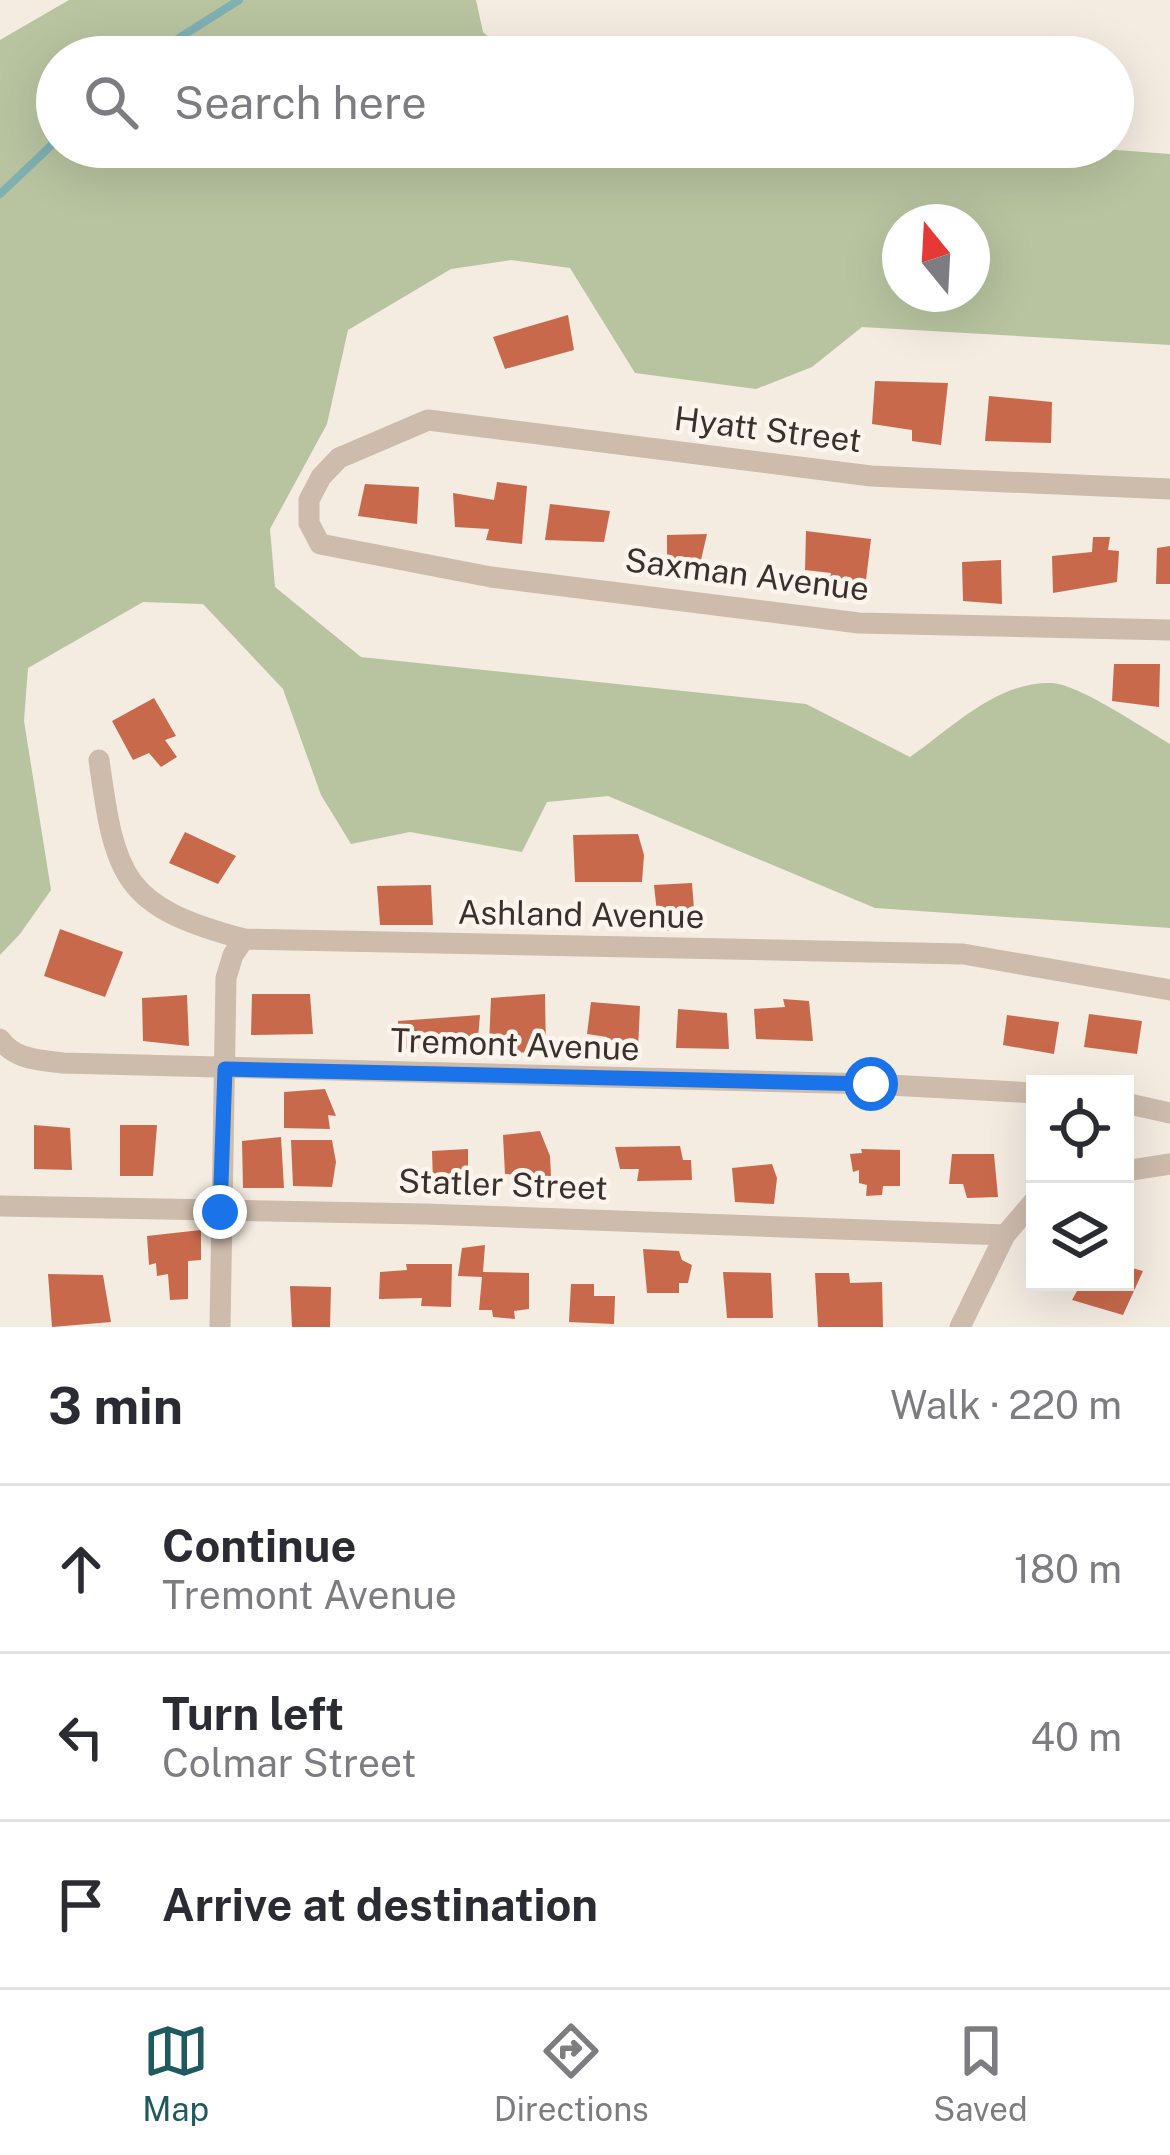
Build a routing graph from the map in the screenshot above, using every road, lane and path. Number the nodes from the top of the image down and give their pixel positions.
1 (1170, 489) edge
2 (320, 544) joint
3 (1170, 630) edge
4 (99, 760) dead end
5 (244, 939) junction
6 (1170, 990) edge
7 (0, 1039) edge
8 (225, 1069) junction
9 (1026, 1093) edge
10 (1134, 1105) edge
11 (1170, 1113) edge
12 (1170, 1165) edge
13 (1134, 1170) edge
14 (0, 1206) edge
15 (1026, 1210) edge
16 (220, 1212) junction
17 (1005, 1235) junction
18 (220, 1327) edge
19 (960, 1327) edge

1 - 2 street, Hyatt Street
2 - 3 street, Saxman Avenue
4 - 5 street, Ashland Avenue
5 - 6 street, Ashland Avenue
5 - 8 street
7 - 8 street, Tremont Avenue
8 - 9 street, Tremont Avenue
8 - 16 street
10 - 11 street
12 - 13 street
14 - 16 street, Statler Street
15 - 17 street
16 - 17 street, Statler Street
16 - 18 street
17 - 19 street

